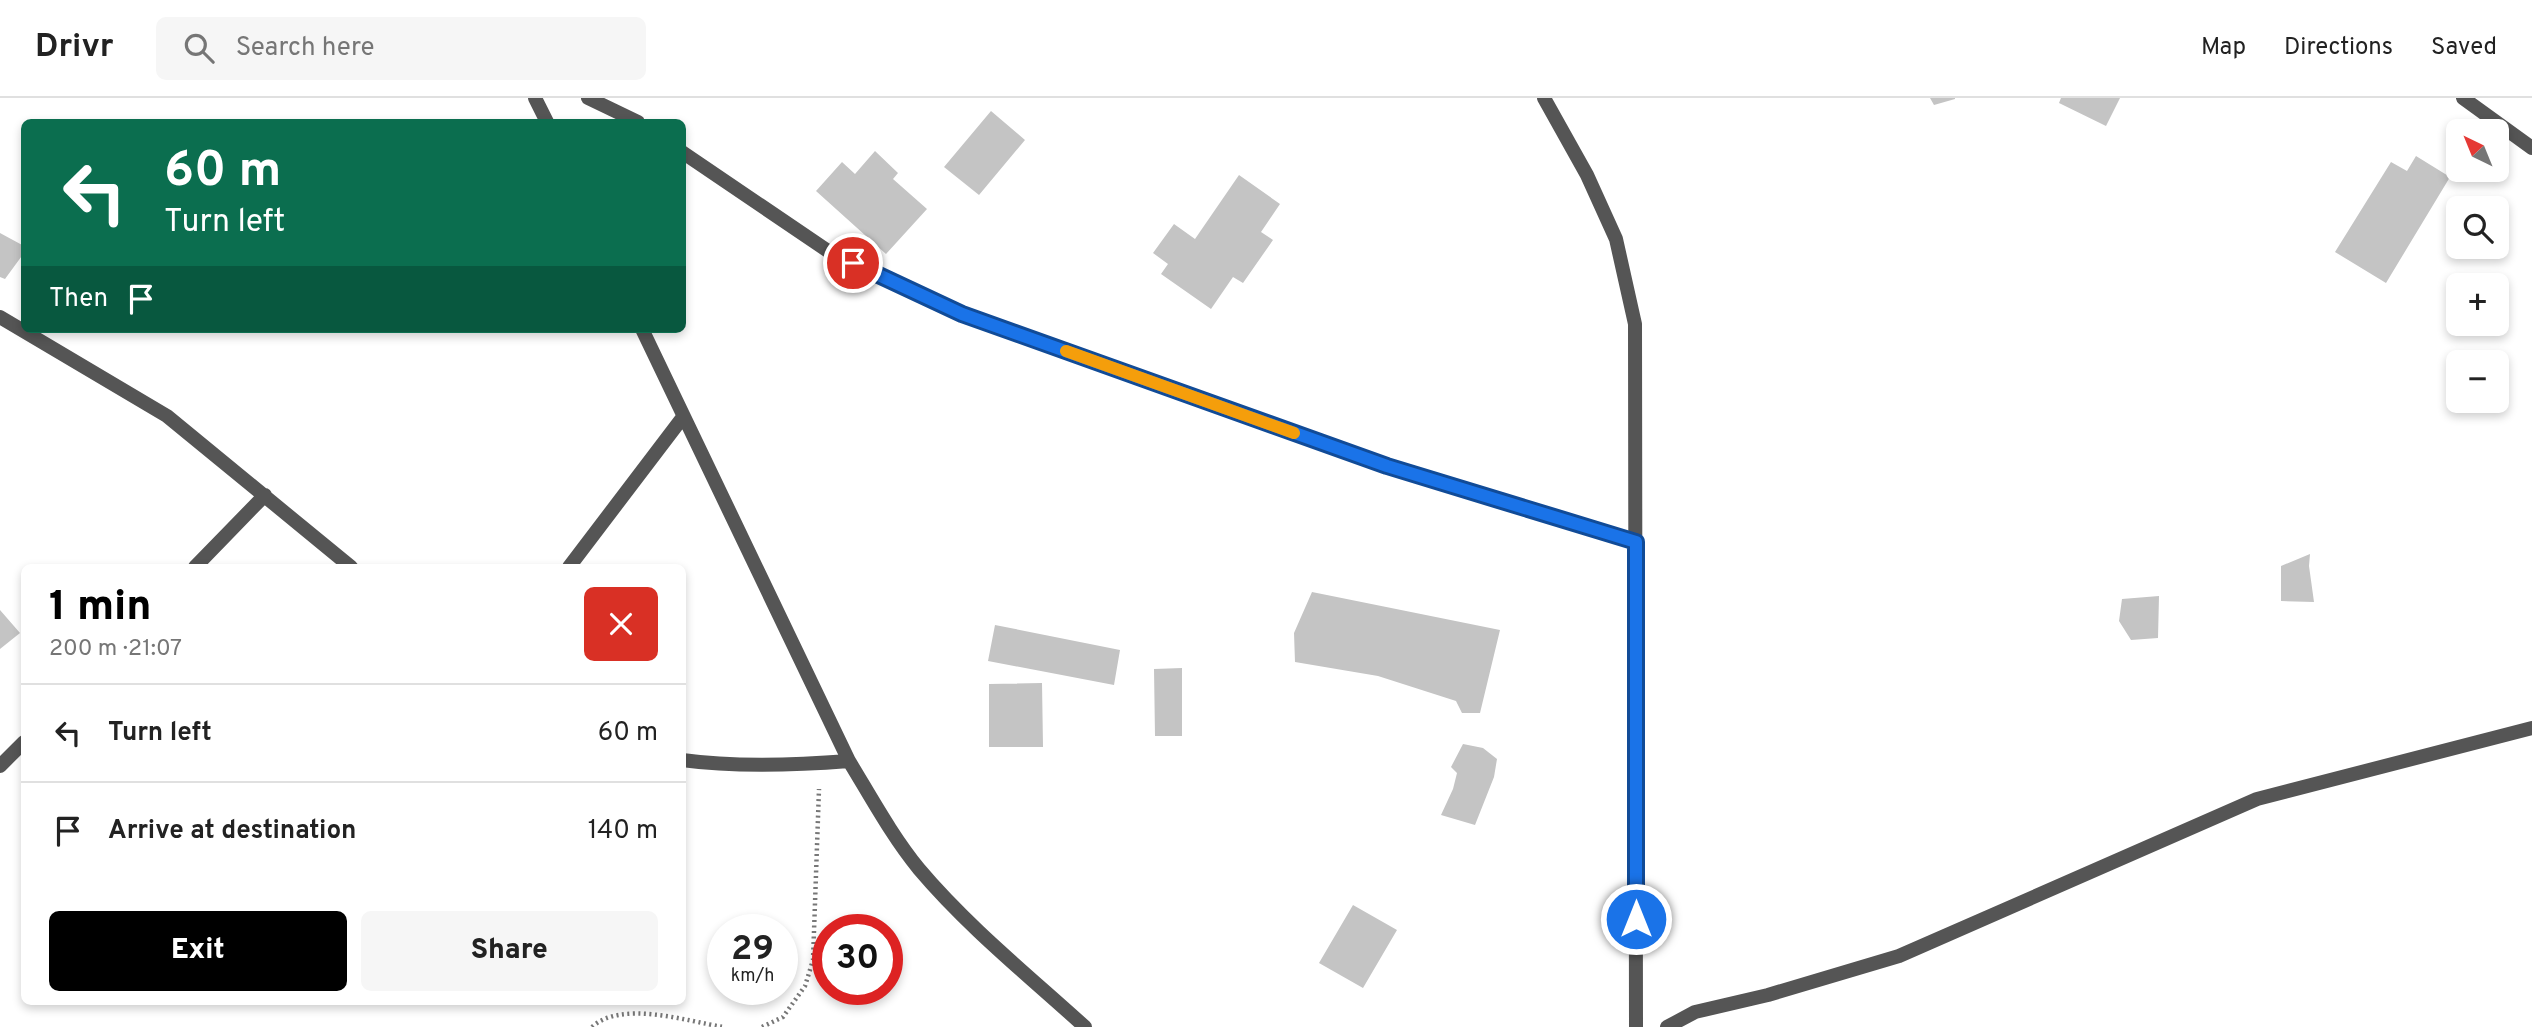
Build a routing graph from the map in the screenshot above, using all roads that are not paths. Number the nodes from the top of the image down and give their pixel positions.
1 (535, 98) edge
2 (588, 98) edge
3 (1544, 98) edge
4 (2463, 98) edge
5 (546, 119) edge
6 (632, 119) edge
7 (2532, 148) edge
8 (686, 155) edge
9 (0, 317) edge
10 (21, 329) edge
11 (27, 333) edge
12 (644, 333) edge
13 (683, 417) junction
14 (265, 495) junction
15 (1636, 542) junction
16 (198, 564) edge
17 (347, 564) edge
18 (571, 564) edge
19 (2532, 728) edge
20 (21, 744) edge
21 (686, 761) edge
22 (849, 761) junction
23 (0, 766) edge
24 (1085, 1027) edge
25 (1636, 1027) edge
26 (1667, 1027) edge

1 - 5 street
2 - 6 street
3 - 15 street
4 - 7 street
8 - 15 street
9 - 10 street
11 - 14 street
12 - 13 street
13 - 18 street
13 - 22 street
14 - 16 street
14 - 17 street
15 - 25 street
19 - 26 street
20 - 23 street
21 - 22 street
22 - 24 street

